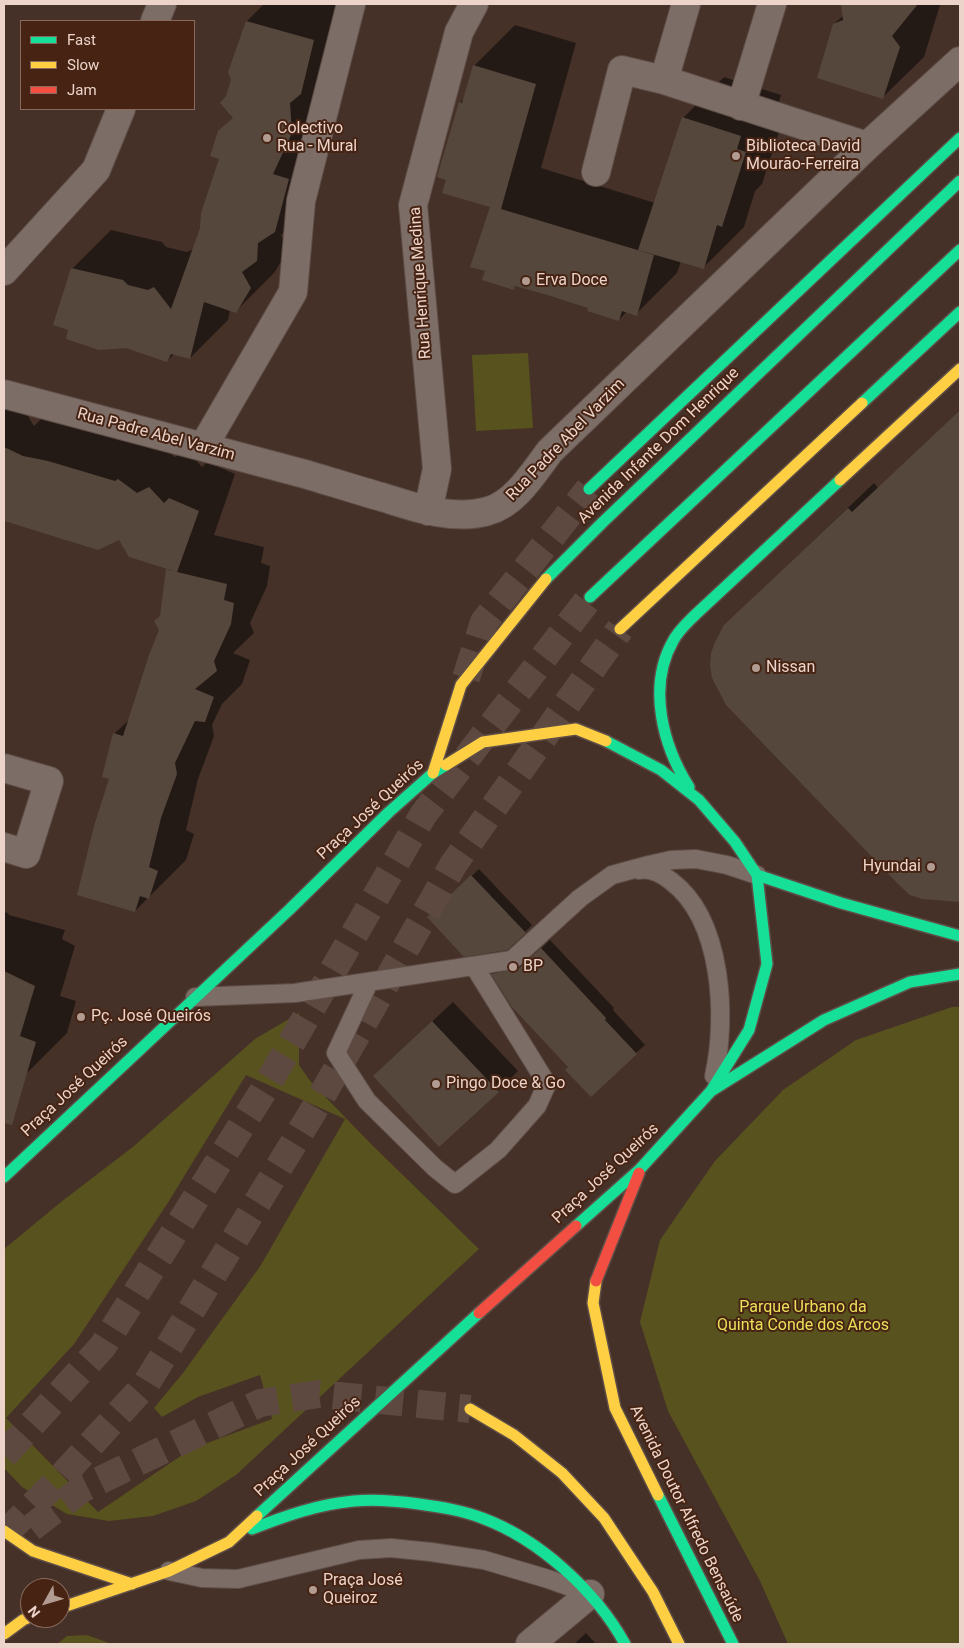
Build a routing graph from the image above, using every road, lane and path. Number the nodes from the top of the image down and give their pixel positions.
1 (162, 4) edge
2 (351, 4) edge
3 (474, 4) edge
4 (686, 4) edge
5 (772, 4) edge
6 (155, 20) edge
7 (960, 61) edge
8 (664, 80) junction
9 (741, 106) junction
10 (120, 110) edge
11 (960, 138) edge
12 (867, 146) junction
13 (596, 172) dead end
14 (960, 181) edge
15 (960, 250) edge
16 (4, 271) edge
17 (960, 312) edge
18 (960, 369) edge
19 (4, 394) edge
20 (203, 447) junction
21 (589, 490) tunnel mouth
22 (428, 511) junction
23 (590, 597) tunnel mouth
24 (620, 629) tunnel mouth
25 (4, 768) edge
26 (433, 773) junction
27 (699, 800) junction
28 (4, 847) edge
29 (612, 875) junction
30 (757, 875) junction
31 (960, 936) edge
32 (474, 966) junction
33 (960, 974) edge
34 (369, 982) junction
35 (195, 997) junction
36 (711, 1091) junction
37 (640, 1169) junction
38 (4, 1177) edge
39 (470, 1409) tunnel mouth
40 (4, 1531) edge
41 (229, 1542) junction
42 (169, 1572) junction
43 (132, 1584) junction
44 (590, 1594) junction
45 (70, 1605) edge
46 (20, 1622) edge
47 (4, 1634) edge
48 (530, 1644) edge
49 (625, 1644) edge
50 (679, 1644) edge
51 (733, 1644) edge

1 - 6 street
2 - 20 street
3 - 22 street, Rua Henrique Medina
4 - 8 street
5 - 9 street
7 - 12 street, Rua Padre Abel Varzim
8 - 9 street
8 - 13 street
9 - 12 street
10 - 16 street
11 - 21 main road
12 - 22 street, Rua Padre Abel Varzim
14 - 26 main road, Avenida Infante Dom Henrique
15 - 23 main road
17 - 24 main road
18 - 27 main road
19 - 20 street, Rua Padre Abel Varzim
20 - 22 street, Rua Padre Abel Varzim
25 - 28 street
26 - 27 main road, Praça José Queirós
26 - 35 main road, Praça José Queirós
27 - 30 main road, Praça José Queirós
29 - 30 lane
29 - 32 lane
29 - 36 lane
30 - 31 main road
30 - 36 main road, Praça José Queirós
32 - 34 lane
32 - 34 lane
33 - 36 main road
34 - 35 lane
35 - 38 main road, Praça José Queirós
36 - 37 main road, Praça José Queirós
37 - 41 main road, Praça José Queirós
37 - 51 main road, Avenida Doutor Alfredo Bensaúde
39 - 50 main road
40 - 43 main road
41 - 42 main road, Praça José Queirós
41 - 44 main road
42 - 43 main road, Praça José Queirós
42 - 44 lane
43 - 45 main road, Praça José Queirós
44 - 48 street
44 - 49 main road
46 - 47 main road

